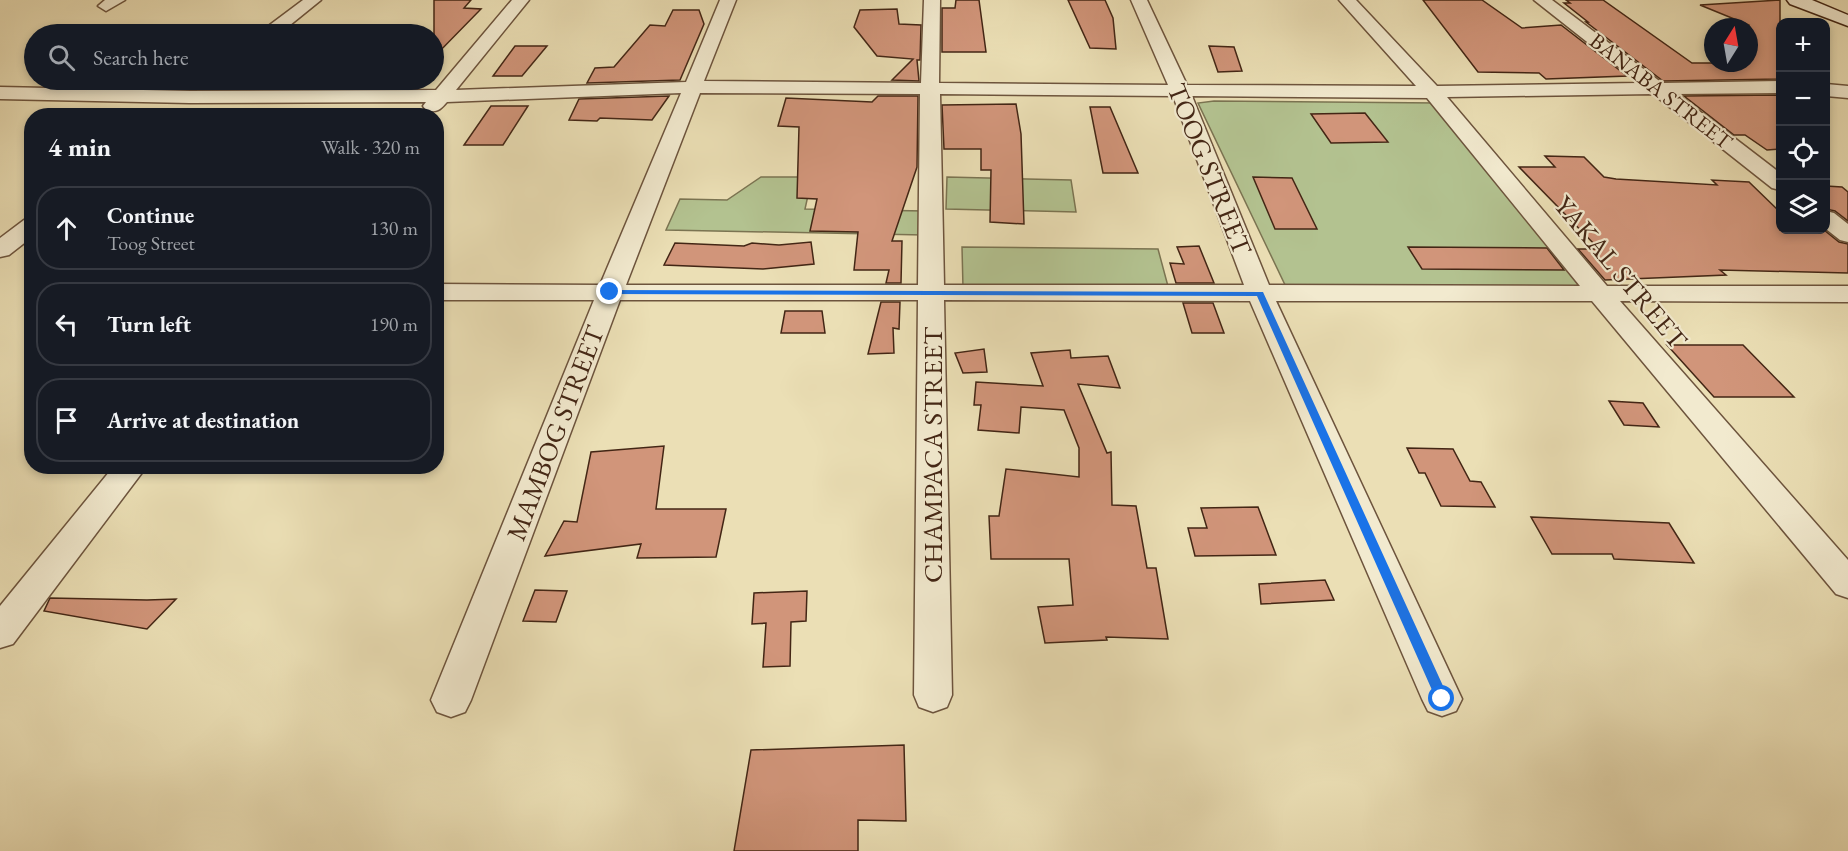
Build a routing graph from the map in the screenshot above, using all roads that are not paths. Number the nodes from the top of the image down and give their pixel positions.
1 (313, 0) edge
2 (521, 0) edge
3 (728, 0) edge
4 (932, 0) edge
5 (1139, 0) edge
6 (1347, 0) edge
7 (1542, 0) edge
8 (1796, 0) edge
9 (1848, 21) edge
10 (282, 24) edge
11 (691, 87) junction
12 (1776, 87) edge
13 (930, 88) junction
14 (1659, 89) junction
15 (199, 90) edge
16 (1180, 90) junction
17 (1830, 90) edge
18 (1432, 92) junction
19 (1848, 92) edge
20 (0, 93) edge
21 (442, 96) junction
22 (190, 97) junction
23 (177, 108) edge
24 (432, 108) edge
25 (1776, 180) edge
26 (1830, 221) edge
27 (24, 231) edge
28 (1848, 235) edge
29 (0, 250) edge
30 (932, 291) junction
31 (444, 292) edge
32 (610, 292) junction
33 (1599, 293) junction
34 (1260, 294) junction
35 (1848, 294) edge
36 (126, 474) edge
37 (1848, 584) edge
38 (0, 633) edge
39 (933, 695) dead end
40 (451, 699) dead end
41 (1442, 699) dead end

1 - 10 street
2 - 21 street
3 - 11 street, MAMBOG STREET
4 - 13 street, CHAMPACA STREET
5 - 16 street, TOOG STREET
6 - 18 street, YAKAL STREET
7 - 14 street, BANABA STREET
8 - 9 street
11 - 13 street
11 - 21 street
11 - 32 street, MAMBOG STREET
12 - 14 street
13 - 16 street
13 - 30 street, CHAMPACA STREET
14 - 18 street
14 - 25 street, BANABA STREET
15 - 22 street
16 - 18 street
16 - 34 street, TOOG STREET
17 - 19 street
18 - 33 street, YAKAL STREET
20 - 22 street
21 - 22 street
21 - 24 street
22 - 23 street
26 - 28 street
27 - 29 street
30 - 32 street
30 - 34 street
30 - 39 street, CHAMPACA STREET
31 - 32 street
32 - 40 street, MAMBOG STREET
33 - 34 street
33 - 35 street
33 - 37 street, YAKAL STREET
34 - 41 street, TOOG STREET
36 - 38 street

